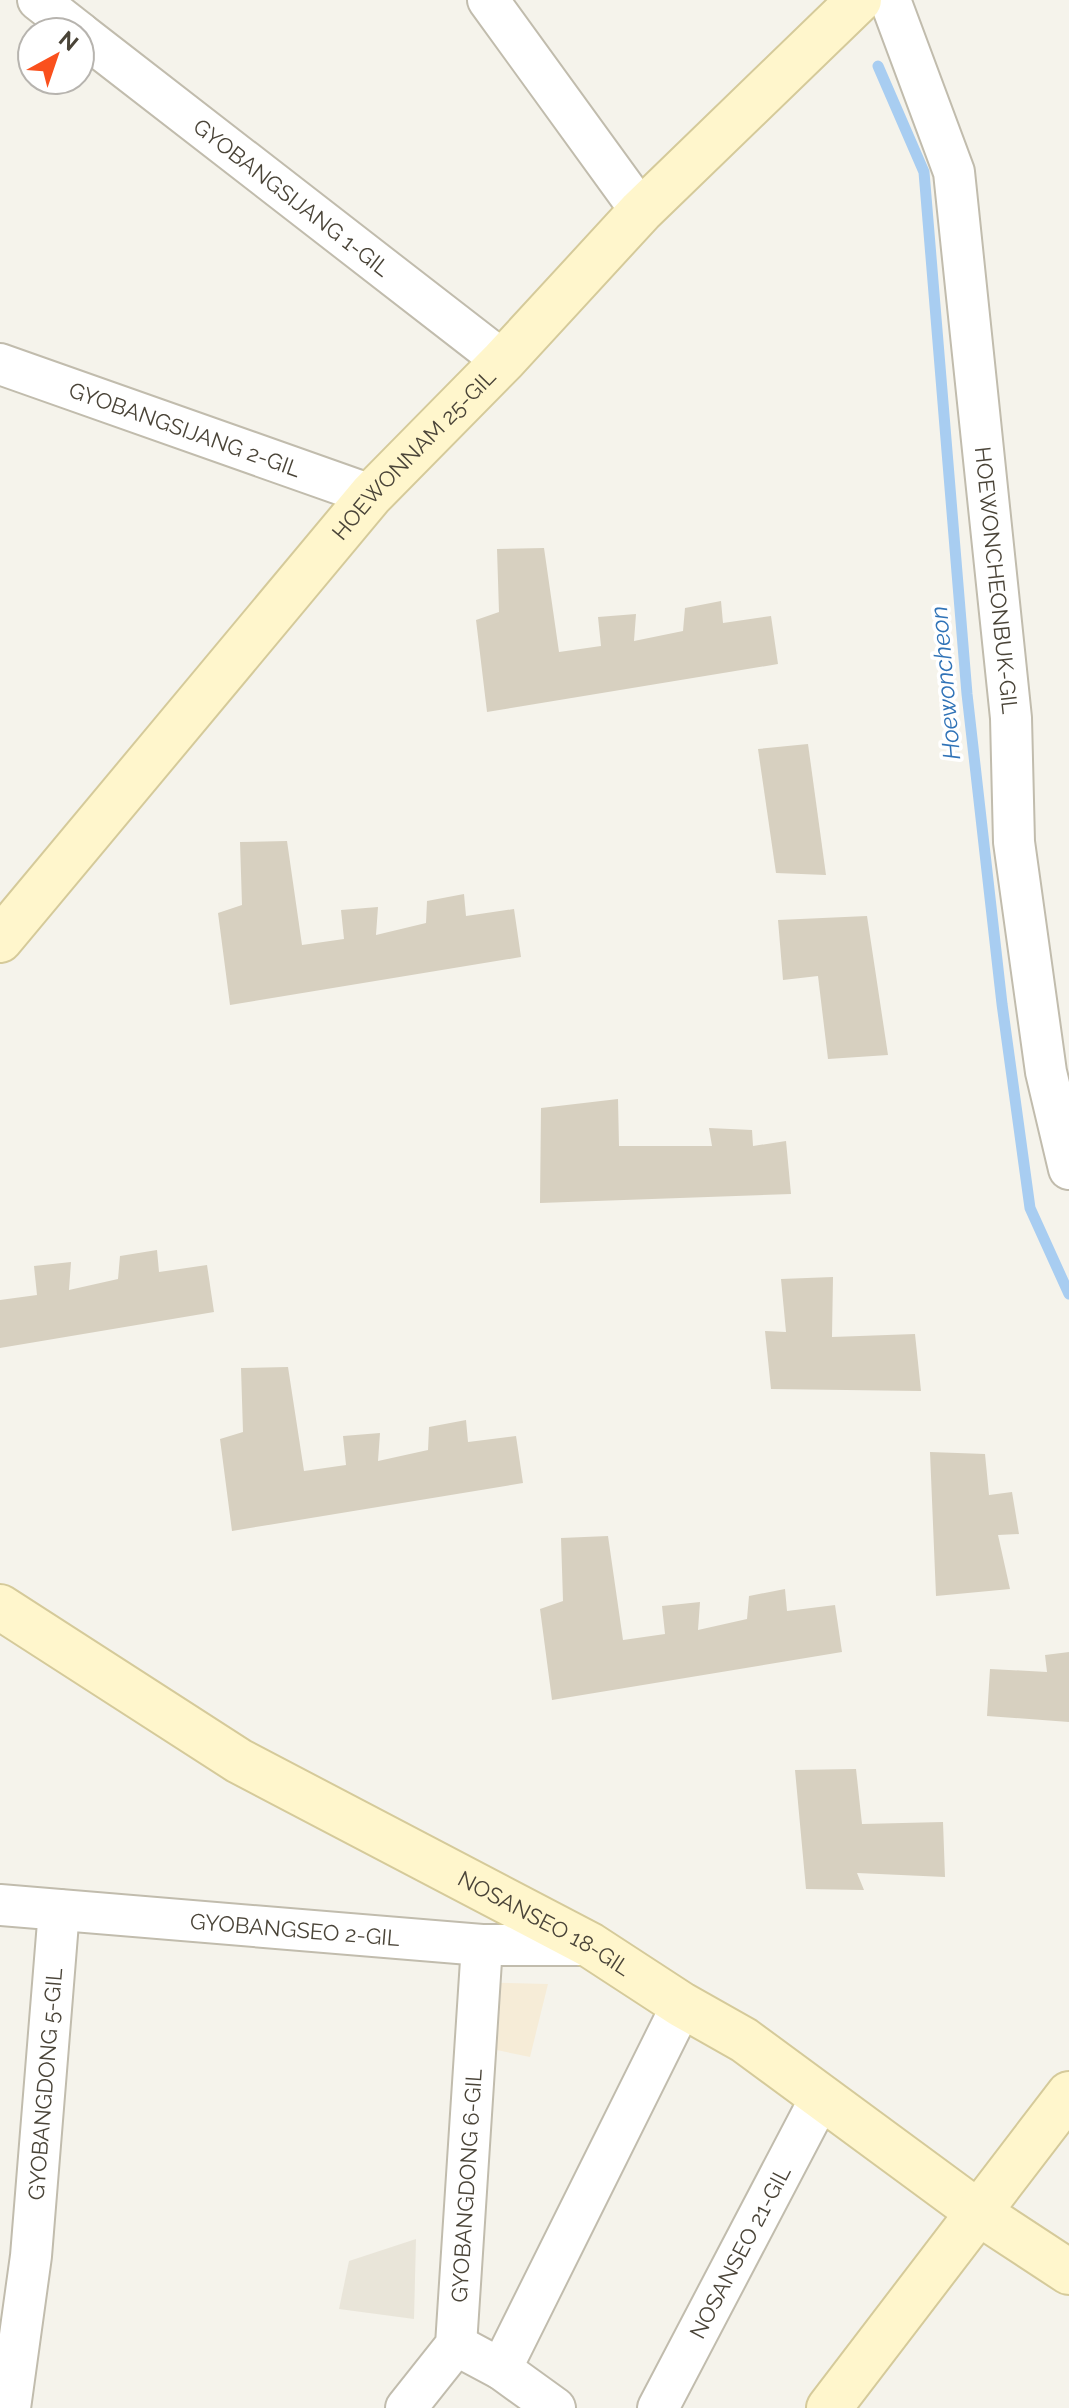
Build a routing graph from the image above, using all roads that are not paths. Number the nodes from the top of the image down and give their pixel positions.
1 (38, 0) edge
2 (488, 0) edge
3 (859, 0) edge
4 (890, 0) edge
5 (59, 16) edge
6 (96, 44) edge
7 (641, 211) junction
8 (503, 361) junction
9 (0, 364) edge
10 (371, 495) junction
11 (4, 930) edge
12 (1069, 1169) edge
13 (0, 1607) edge
14 (0, 1905) edge
15 (59, 1910) junction
16 (482, 1945) junction
17 (590, 1945) junction
18 (682, 2005) junction
19 (1069, 2094) edge
20 (821, 2097) junction
21 (979, 2213) junction
22 (16, 2253) edge
23 (1069, 2272) edge
24 (456, 2345) junction
25 (501, 2369) junction
26 (10, 2408) edge
27 (406, 2408) edge
28 (555, 2408) edge
29 (658, 2408) edge
30 (829, 2408) edge

1 - 5 street, GYOBANGSIJANG 1-GIL
2 - 7 street
3 - 7 main road, HOEWONNAM 25-GIL
4 - 12 street, HOEWONCHEONBUK-GIL
6 - 8 street, GYOBANGSIJANG 1-GIL
7 - 8 main road, HOEWONNAM 25-GIL
8 - 10 main road, HOEWONNAM 25-GIL
9 - 10 street, GYOBANGSIJANG 2-GIL
10 - 11 main road, HOEWONNAM 25-GIL
13 - 17 main road, NOSANSEO 18-GIL
14 - 15 street, GYOBANGSEO 2-GIL
15 - 16 street, GYOBANGSEO 2-GIL
15 - 22 street, GYOBANGDONG 5-GIL
16 - 17 street, GYOBANGSEO 2-GIL
16 - 24 street, GYOBANGDONG 6-GIL
17 - 18 main road, NOSANSEO 18-GIL
18 - 20 main road, NOSANSEO 18-GIL
18 - 25 street
19 - 21 main road
20 - 21 main road, NOSANSEO 18-GIL
20 - 29 street, NOSANSEO 21-GIL
21 - 23 main road, NOSANSEO 18-GIL
21 - 30 main road
22 - 26 street, GYOBANGDONG 5-GIL
24 - 25 street
24 - 27 street
25 - 28 street

